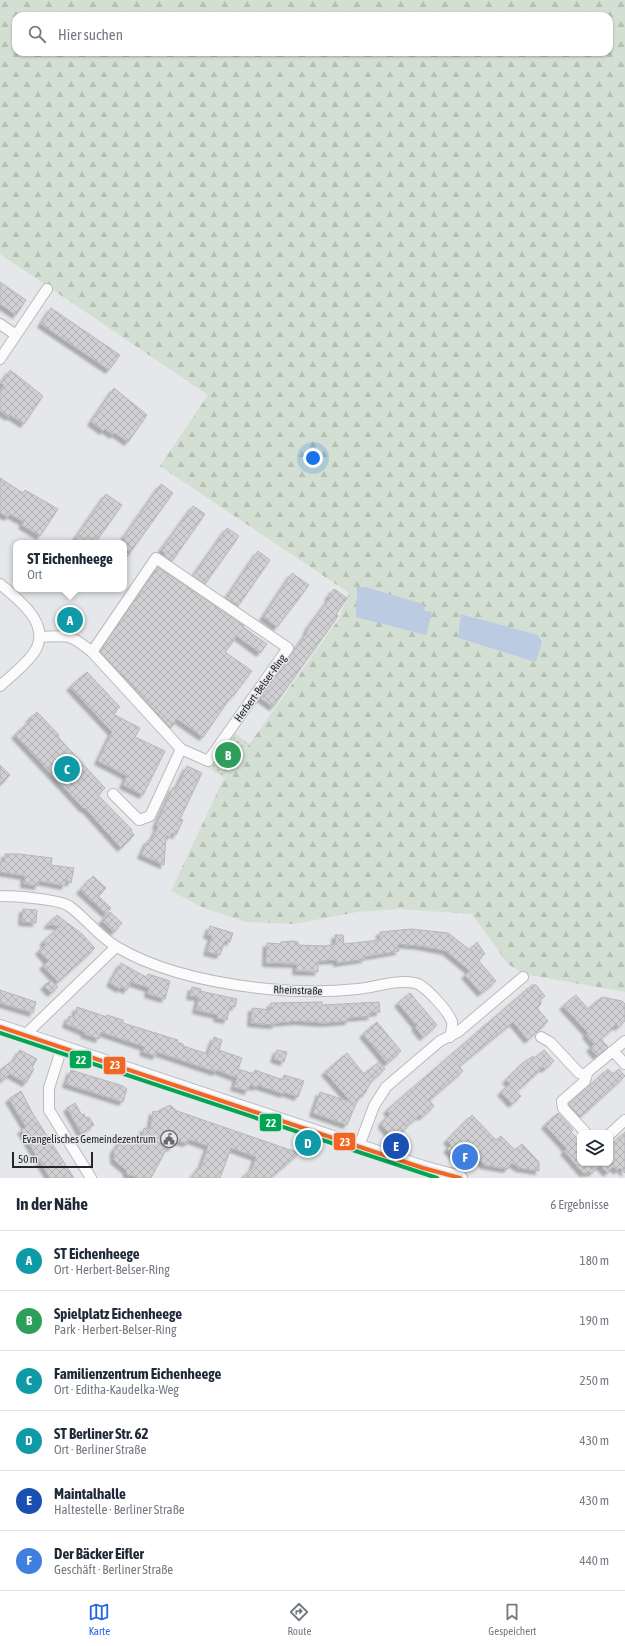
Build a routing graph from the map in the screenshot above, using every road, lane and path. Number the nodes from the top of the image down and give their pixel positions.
1 (47, 289) dead end
2 (0, 324) edge
3 (16, 335) junction
4 (0, 359) edge
5 (0, 584) edge
6 (40, 637) junction
7 (92, 652) junction
8 (0, 686) edge
9 (180, 749) junction
10 (113, 794) dead end
11 (0, 896) edge
12 (116, 947) junction
13 (523, 977) dead end
14 (0, 1027) edge
15 (25, 1035) junction
16 (450, 1037) junction
17 (541, 1037) dead end
18 (625, 1041) edge
19 (62, 1047) junction
20 (613, 1051) junction
21 (625, 1064) edge
22 (587, 1074) junction
23 (625, 1120) edge
24 (583, 1130) edge
25 (613, 1131) edge
26 (359, 1146) junction
27 (91, 1178) edge
28 (460, 1178) edge

1 - 3 street
2 - 3 street
3 - 4 street
5 - 6 street
6 - 7 street, Herbert-Belser-Ring
6 - 8 street
7 - 9 street, Herbert-Belser-Ring
7 - 9 street, Herbert-Belser-Ring
9 - 10 street
11 - 12 street, Rheinstraße
12 - 15 street
12 - 16 street, Rheinstraße
13 - 16 street
14 - 15 street
15 - 19 street
16 - 26 street
17 - 22 street
18 - 20 street
19 - 26 street
19 - 27 street
20 - 21 street
20 - 22 street
22 - 24 street
23 - 25 street
26 - 28 street

